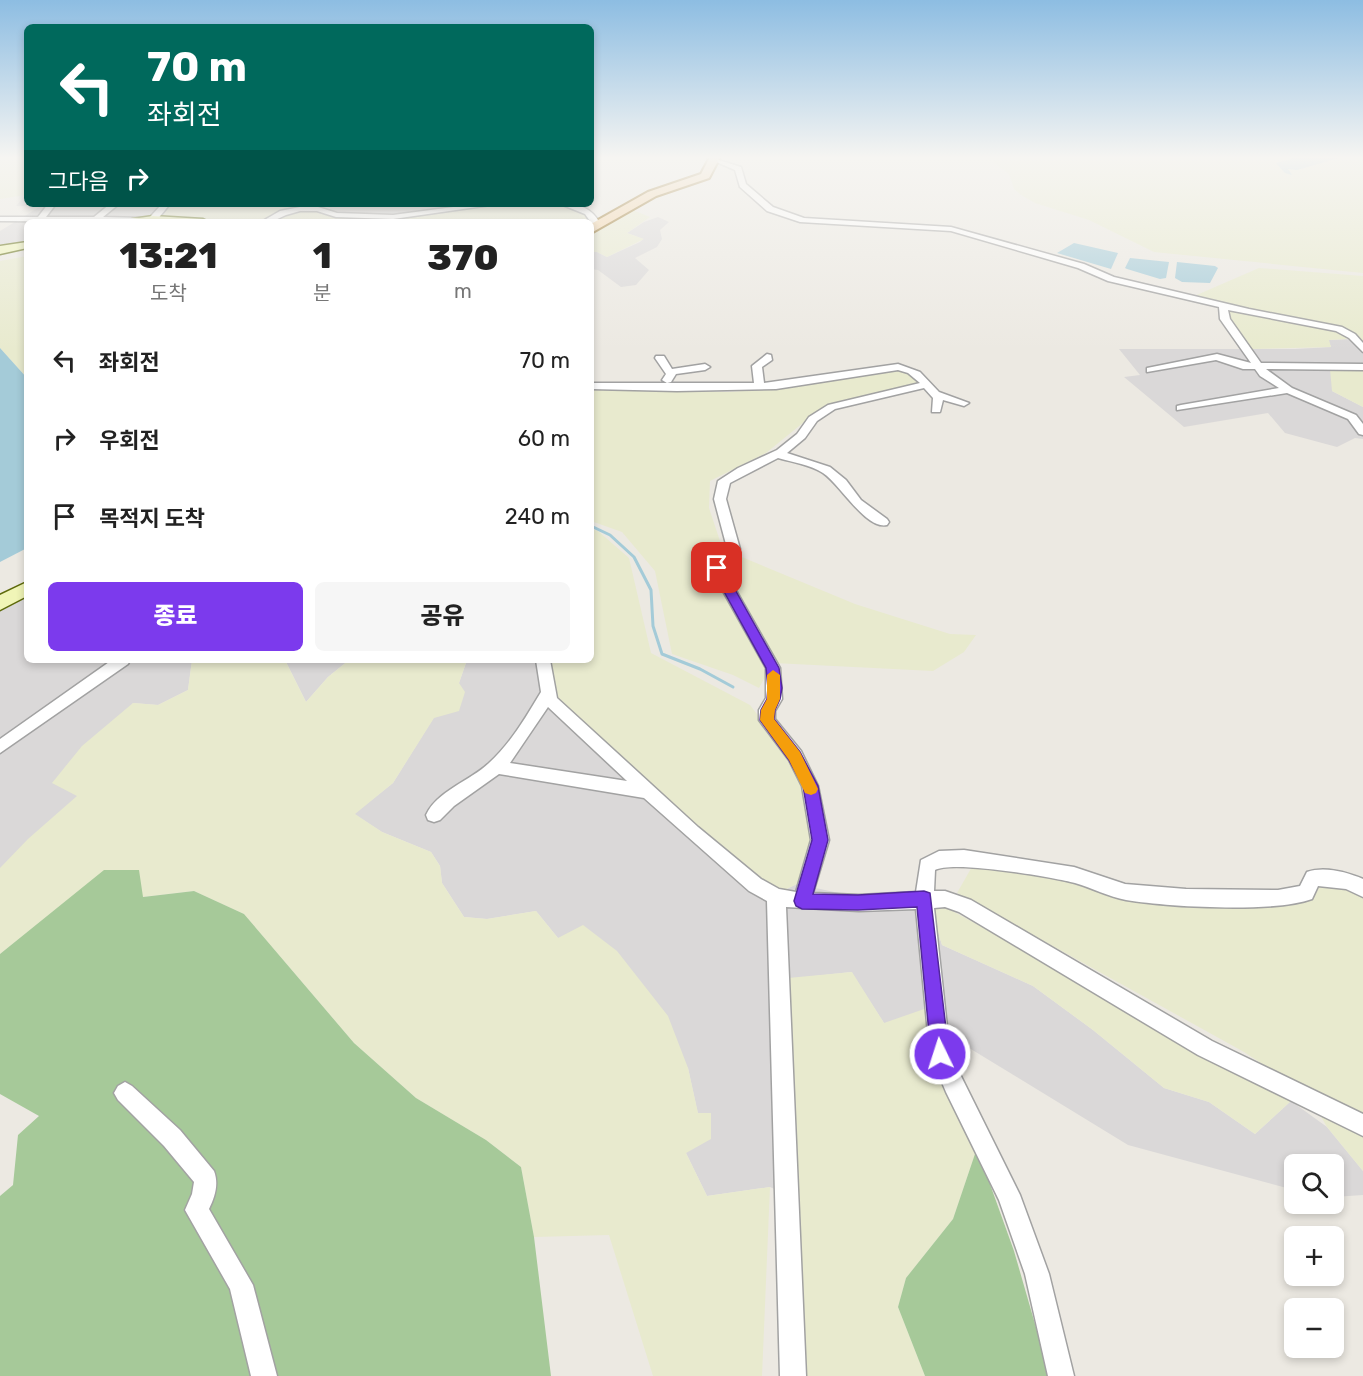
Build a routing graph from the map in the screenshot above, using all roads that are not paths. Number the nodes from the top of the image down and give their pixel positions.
1 (823, 221) edge
2 (24, 246) edge
3 (0, 250) edge
4 (1223, 306) junction
5 (1363, 349) edge
6 (767, 357) dead end
7 (660, 358) dead end
8 (1258, 366) junction
9 (705, 367) dead end
10 (1363, 367) edge
11 (1150, 370) dead end
12 (670, 372) junction
13 (924, 385) junction
14 (594, 386) edge
15 (759, 386) junction
16 (662, 387) junction
17 (1288, 390) junction
18 (937, 395) junction
19 (964, 403) dead end
20 (1181, 408) dead end
21 (936, 410) dead end
22 (1363, 432) edge
23 (778, 454) junction
24 (883, 522) dead end
25 (24, 590) edge
26 (0, 603) edge
27 (119, 663) edge
28 (544, 663) edge
29 (549, 693) junction
30 (0, 747) edge
31 (497, 766) junction
32 (649, 792) junction
33 (434, 814) dead end
34 (1363, 889) edge
35 (776, 897) junction
36 (924, 898) junction
37 (802, 901) junction
38 (125, 1093) dead end
39 (1363, 1125) edge
40 (264, 1376) edge
41 (793, 1376) edge
42 (1061, 1376) edge

1 - 4 street
2 - 3 street
4 - 5 street
4 - 8 street
6 - 15 street
7 - 12 street
8 - 10 street
8 - 11 street
8 - 17 street
9 - 12 street
12 - 16 street
13 - 15 street
13 - 18 street
13 - 23 street
14 - 16 street
15 - 16 street
17 - 20 street
17 - 22 street
18 - 19 street
18 - 21 street
23 - 24 street
23 - 37 street
25 - 26 street
27 - 30 street
28 - 29 street
29 - 31 street
29 - 32 street
31 - 32 street
31 - 33 street
32 - 35 street
34 - 36 street
35 - 37 street
35 - 41 street
36 - 37 street
36 - 39 street
36 - 42 street
38 - 40 street

